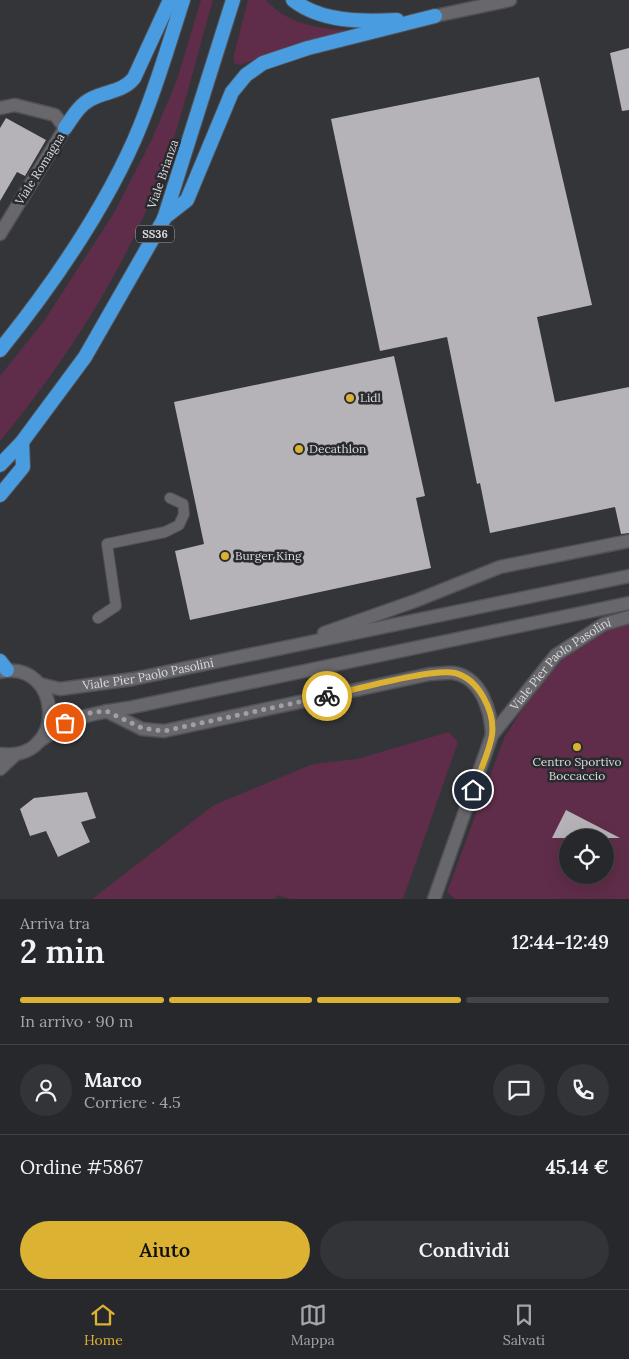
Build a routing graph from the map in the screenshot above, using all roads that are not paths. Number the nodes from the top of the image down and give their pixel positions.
1 (170, 0) edge
2 (183, 0) edge
3 (233, 0) edge
4 (292, 0) edge
5 (510, 0) edge
6 (435, 16) junction
7 (0, 108) edge
8 (65, 128) junction
9 (164, 219) junction
10 (0, 234) edge
11 (0, 350) edge
12 (22, 442) junction
13 (0, 465) edge
14 (0, 495) edge
15 (170, 498) dead end
16 (629, 541) edge
17 (629, 576) edge
18 (629, 603) edge
19 (629, 617) edge
20 (98, 618) dead end
21 (285, 647) junction
22 (2, 668) edge
23 (40, 684) junction
24 (106, 711) junction
25 (492, 735) junction
26 (38, 742) junction
27 (0, 754) edge
28 (16, 754) junction
29 (0, 769) edge
30 (434, 899) edge

1 - 8 highway
2 - 11 highway
3 - 9 highway, Viale Brianza / SS36
4 - 6 highway
5 - 6 street
6 - 9 highway
7 - 8 street
8 - 10 street, Viale Romagna
9 - 12 highway, Viale Brianza / SS36
12 - 13 highway, SS36
12 - 14 highway
15 - 20 lane
16 - 21 street, Viale Pier Paolo Pasolini
17 - 21 street, Viale Pier Paolo Pasolini
18 - 24 street, Viale Pier Paolo Pasolini
19 - 25 street, Viale Pier Paolo Pasolini
21 - 23 street, Viale Pier Paolo Pasolini
22 - 23 street, Viale Pier Paolo Pasolini
23 - 26 street
24 - 25 street
24 - 26 street, Viale Pier Paolo Pasolini
25 - 30 street
26 - 28 street, Viale Pier Paolo Pasolini
27 - 28 street
28 - 29 street

